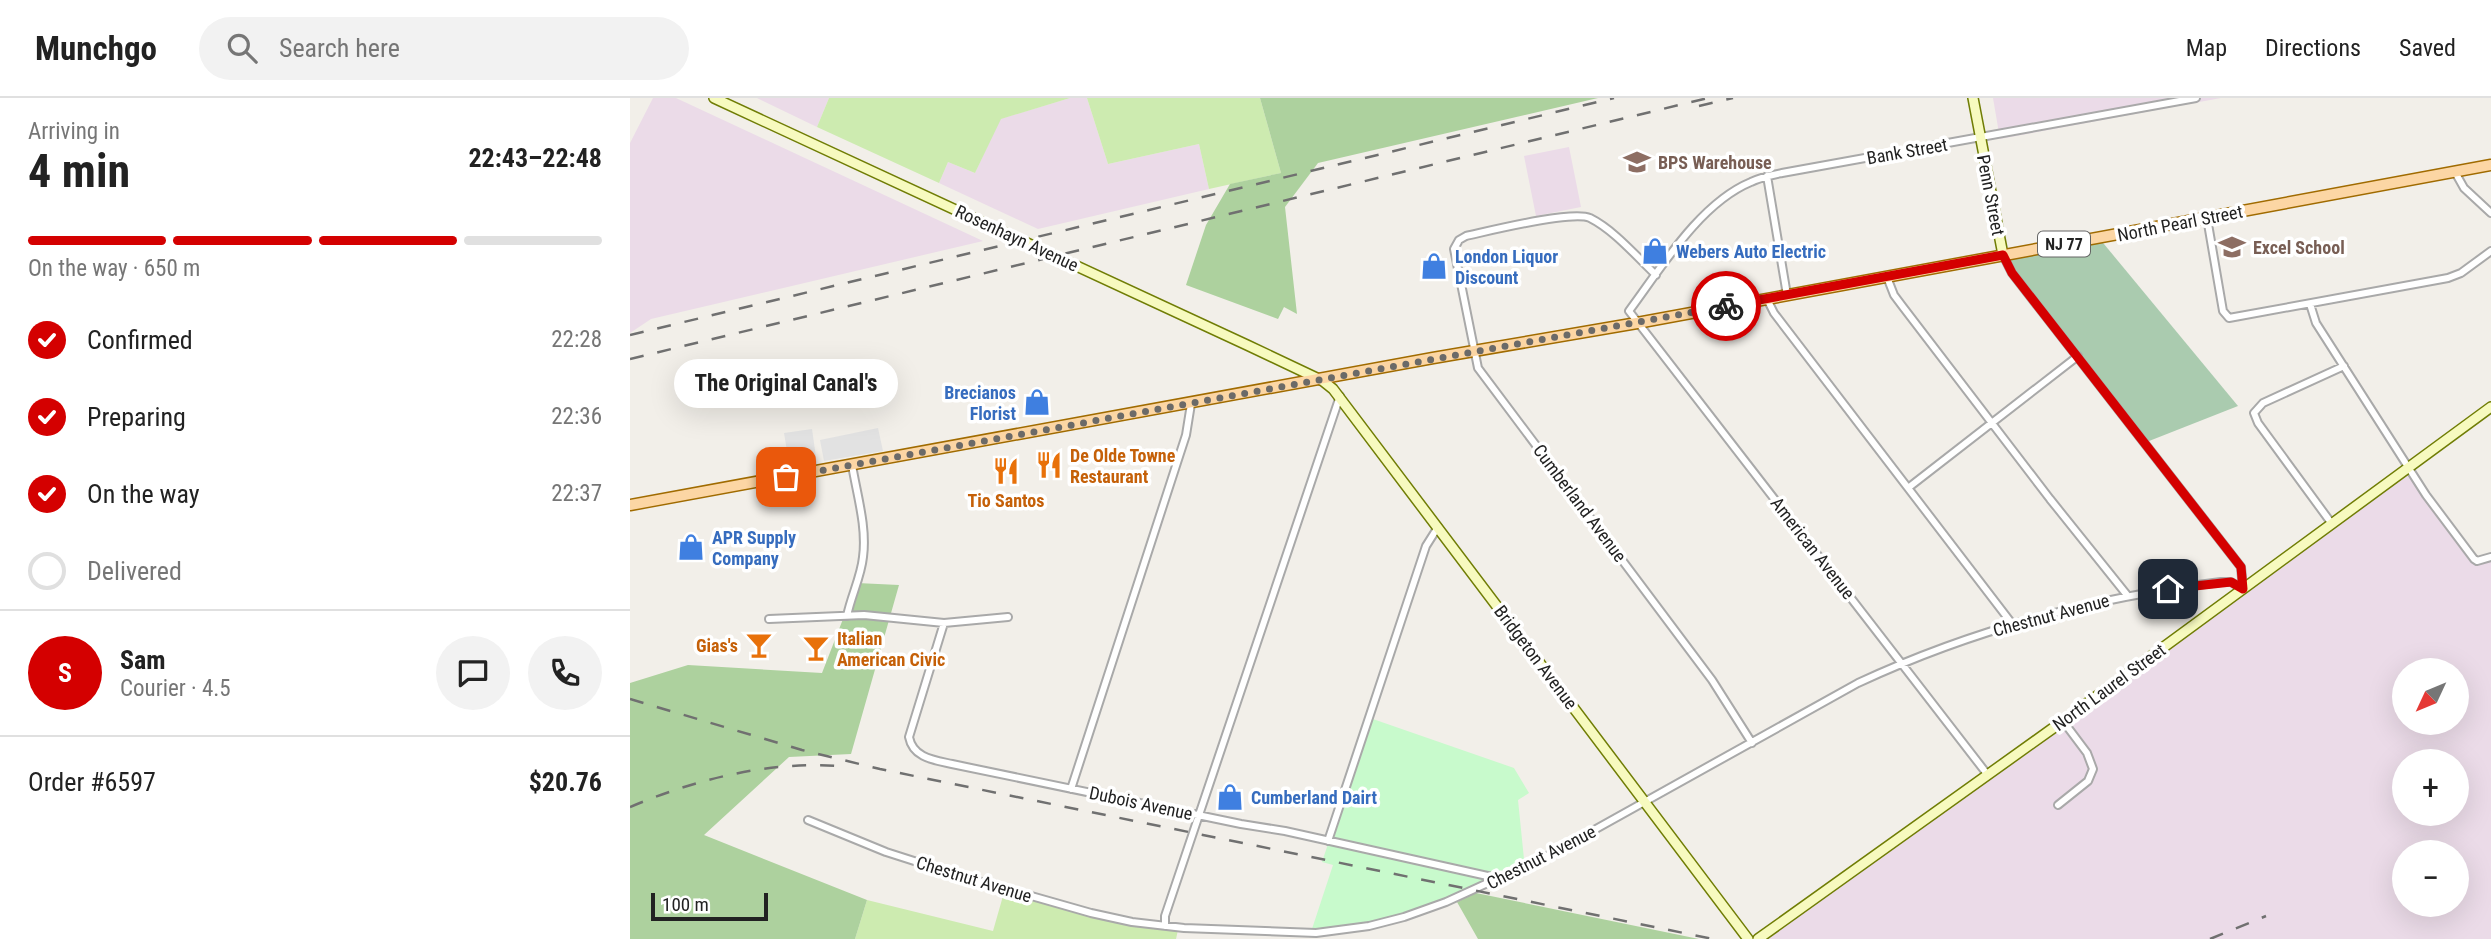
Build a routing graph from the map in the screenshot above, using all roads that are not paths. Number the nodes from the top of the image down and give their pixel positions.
1 (714, 98) edge
2 (1973, 98) edge
3 (2196, 98) edge
4 (1980, 137) junction
5 (2491, 165) edge
6 (2455, 172) junction
7 (1768, 176) junction
8 (2491, 213) edge
9 (2207, 218) junction
10 (2491, 251) edge
11 (2003, 255) junction
12 (1656, 275) junction
13 (1887, 277) junction
14 (1787, 295) junction
15 (1767, 299) junction
16 (2310, 304) junction
17 (1637, 323) junction
18 (1473, 351) junction
19 (2078, 356) junction
20 (2344, 366) junction
21 (1320, 380) junction
22 (1340, 396) junction
23 (1191, 404) junction
24 (2491, 407) edge
25 (1992, 422) junction
26 (852, 465) junction
27 (2409, 468) junction
28 (1908, 488) junction
29 (630, 505) edge
30 (2332, 524) junction
31 (1438, 527) junction
32 (2491, 557) edge
33 (2243, 589) junction
34 (2127, 595) junction
35 (847, 616) junction
36 (1008, 617) dead end
37 (769, 619) dead end
38 (944, 622) junction
39 (2013, 625) junction
40 (1902, 663) junction
41 (2063, 721) junction
42 (1752, 743) junction
43 (1987, 774) junction
44 (1071, 789) junction
45 (1645, 802) junction
46 (2058, 805) dead end
47 (1199, 816) junction
48 (808, 820) dead end
49 (1328, 841) junction
50 (1501, 879) junction
51 (1165, 926) junction
52 (1748, 939) edge
53 (1758, 939) edge

1 - 21 street, Rosenhayn Avenue
2 - 4 street, Penn Street
3 - 4 street, Bank Street
4 - 7 street, Bank Street
4 - 11 street, Penn Street
5 - 6 main road, North Pearl Street / NJ 77
6 - 8 street
6 - 9 main road, North Pearl Street / NJ 77
7 - 12 street, Bank Street
7 - 14 street
9 - 11 main road, North Pearl Street / NJ 77
9 - 16 street
10 - 16 street
11 - 13 main road, North Pearl Street / NJ 77
11 - 19 street, Penn Street
12 - 17 street, Bank Street
12 - 18 street, Cumberland Avenue
13 - 14 main road, North Pearl Street / NJ 77
13 - 25 street
14 - 15 main road, North Pearl Street / NJ 77
15 - 17 main road, North Pearl Street / NJ 77
15 - 28 street
16 - 20 street
17 - 18 main road, North Pearl Street / NJ 77
17 - 40 street, American Avenue
18 - 21 main road, North Pearl Street / NJ 77
18 - 42 street, Cumberland Avenue
19 - 25 street
19 - 33 street, Penn Street
20 - 27 street
20 - 30 street
21 - 22 street, Bridgeton Avenue
21 - 23 main road, North Pearl Street / NJ 77
22 - 31 street, Bridgeton Avenue
22 - 47 street
23 - 26 main road, North Pearl Street / NJ 77
23 - 44 street
24 - 27 street, North Laurel Street
25 - 28 street
25 - 34 street
26 - 29 main road, North Pearl Street / NJ 77
26 - 35 street
27 - 30 street, North Laurel Street
27 - 32 street
28 - 39 street
30 - 33 street, North Laurel Street
31 - 45 street, Bridgeton Avenue
31 - 49 street
33 - 34 street, Chestnut Avenue
33 - 41 street, North Laurel Street
34 - 39 street, Chestnut Avenue
35 - 37 street
35 - 38 street
36 - 38 street
38 - 44 street, Dubois Avenue
39 - 40 street, Chestnut Avenue
40 - 42 street, Chestnut Avenue
40 - 43 street, American Avenue
41 - 43 street, North Laurel Street
41 - 46 street
42 - 45 street, Chestnut Avenue
43 - 53 street, North Laurel Street
44 - 47 street, Dubois Avenue
45 - 50 street, Chestnut Avenue
45 - 52 street, Bridgeton Avenue
47 - 49 street, Dubois Avenue
47 - 51 street
48 - 51 street, Chestnut Avenue
49 - 50 street, Dubois Avenue
50 - 51 street, Chestnut Avenue

